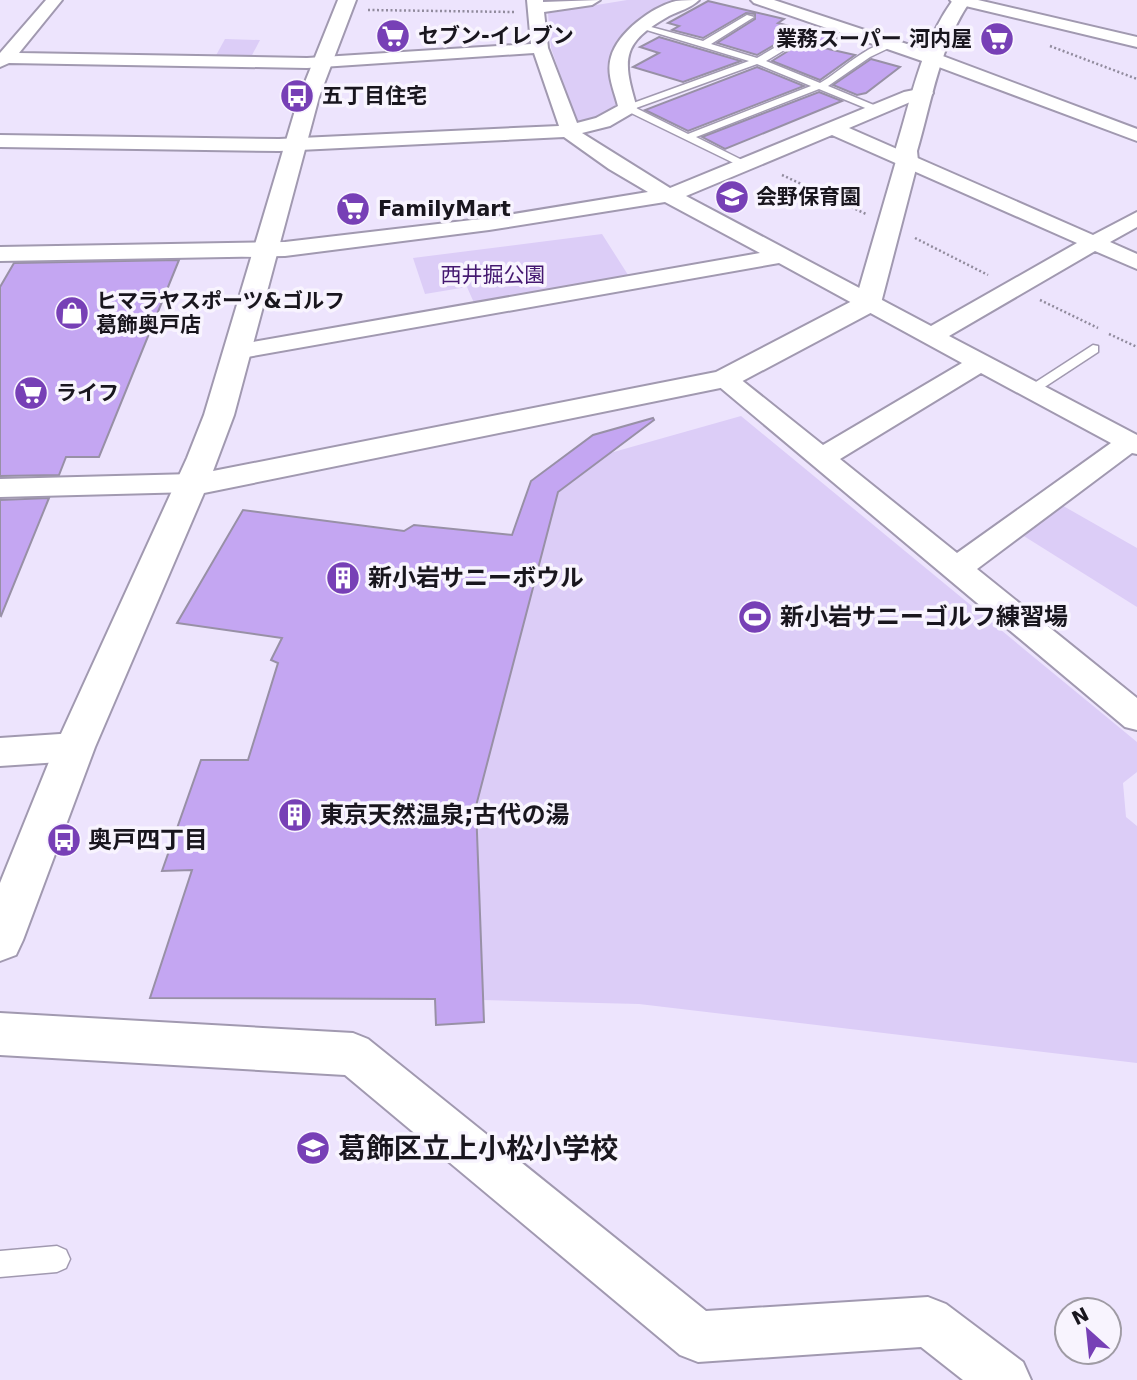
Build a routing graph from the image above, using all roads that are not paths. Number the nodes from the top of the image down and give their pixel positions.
1 (54, 0) edge
2 (592, 0) edge
3 (691, 0) edge
4 (759, 0) edge
5 (960, 0) edge
6 (345, 5) edge
7 (536, 7) edge
8 (750, 17) dead end
9 (642, 26) junction
10 (808, 32) dead end
11 (1137, 42) edge
12 (890, 44) junction
13 (703, 45) junction
14 (540, 48) junction
15 (2, 59) edge
16 (934, 59) junction
17 (758, 61) junction
18 (323, 62) junction
19 (819, 86) junction
20 (925, 93) junction
21 (628, 108) junction
22 (878, 110) junction
23 (834, 128) junction
24 (570, 130) junction
25 (1137, 135) edge
26 (688, 137) junction
27 (0, 141) edge
28 (296, 144) junction
29 (907, 161) junction
30 (750, 164) junction
31 (668, 195) junction
32 (1137, 218) edge
33 (1094, 243) junction
34 (265, 250) junction
35 (0, 254) edge
36 (782, 256) junction
37 (1137, 262) edge
38 (868, 303) junction
39 (931, 336) junction
40 (1093, 349) dead end
41 (236, 352) junction
42 (981, 362) junction
43 (725, 379) junction
44 (1032, 389) junction
45 (1133, 444) edge
46 (820, 459) junction
47 (193, 483) junction
48 (0, 488) edge
49 (956, 570) junction
50 (1137, 717) edge
51 (75, 747) junction
52 (0, 752) edge
53 (1, 934) edge
54 (0, 1034) edge
55 (57, 1259) dead end
56 (0, 1264) edge
57 (1005, 1380) edge

1 - 15 street
2 - 7 street
3 - 9 street
4 - 12 street
5 - 11 street
5 - 16 street
6 - 18 street
7 - 14 street
8 - 13 lane
9 - 13 lane
9 - 21 street
10 - 17 lane
12 - 16 street
12 - 19 lane
13 - 17 lane
14 - 18 street
14 - 24 street
15 - 18 street
16 - 20 street
16 - 25 street
17 - 19 lane
17 - 21 lane
18 - 28 street
19 - 22 lane
19 - 26 lane
20 - 22 street
20 - 29 street
21 - 24 street
21 - 26 lane
22 - 23 street
23 - 29 street
23 - 30 street
24 - 28 street
24 - 31 street
26 - 30 lane
27 - 28 street
28 - 34 street
29 - 33 street
29 - 38 street
30 - 31 street
31 - 34 street
31 - 36 street
32 - 33 street
33 - 37 street
33 - 39 street
34 - 35 street
34 - 41 street
36 - 38 street
36 - 41 street
38 - 39 street
38 - 43 street
39 - 42 street
40 - 44 lane
41 - 47 street
42 - 44 street
42 - 46 street
43 - 46 street
43 - 47 street
44 - 45 street
45 - 49 street
46 - 49 street
47 - 48 street
47 - 51 street
49 - 50 street
51 - 52 street
51 - 53 street
54 - 57 street
55 - 56 lane

